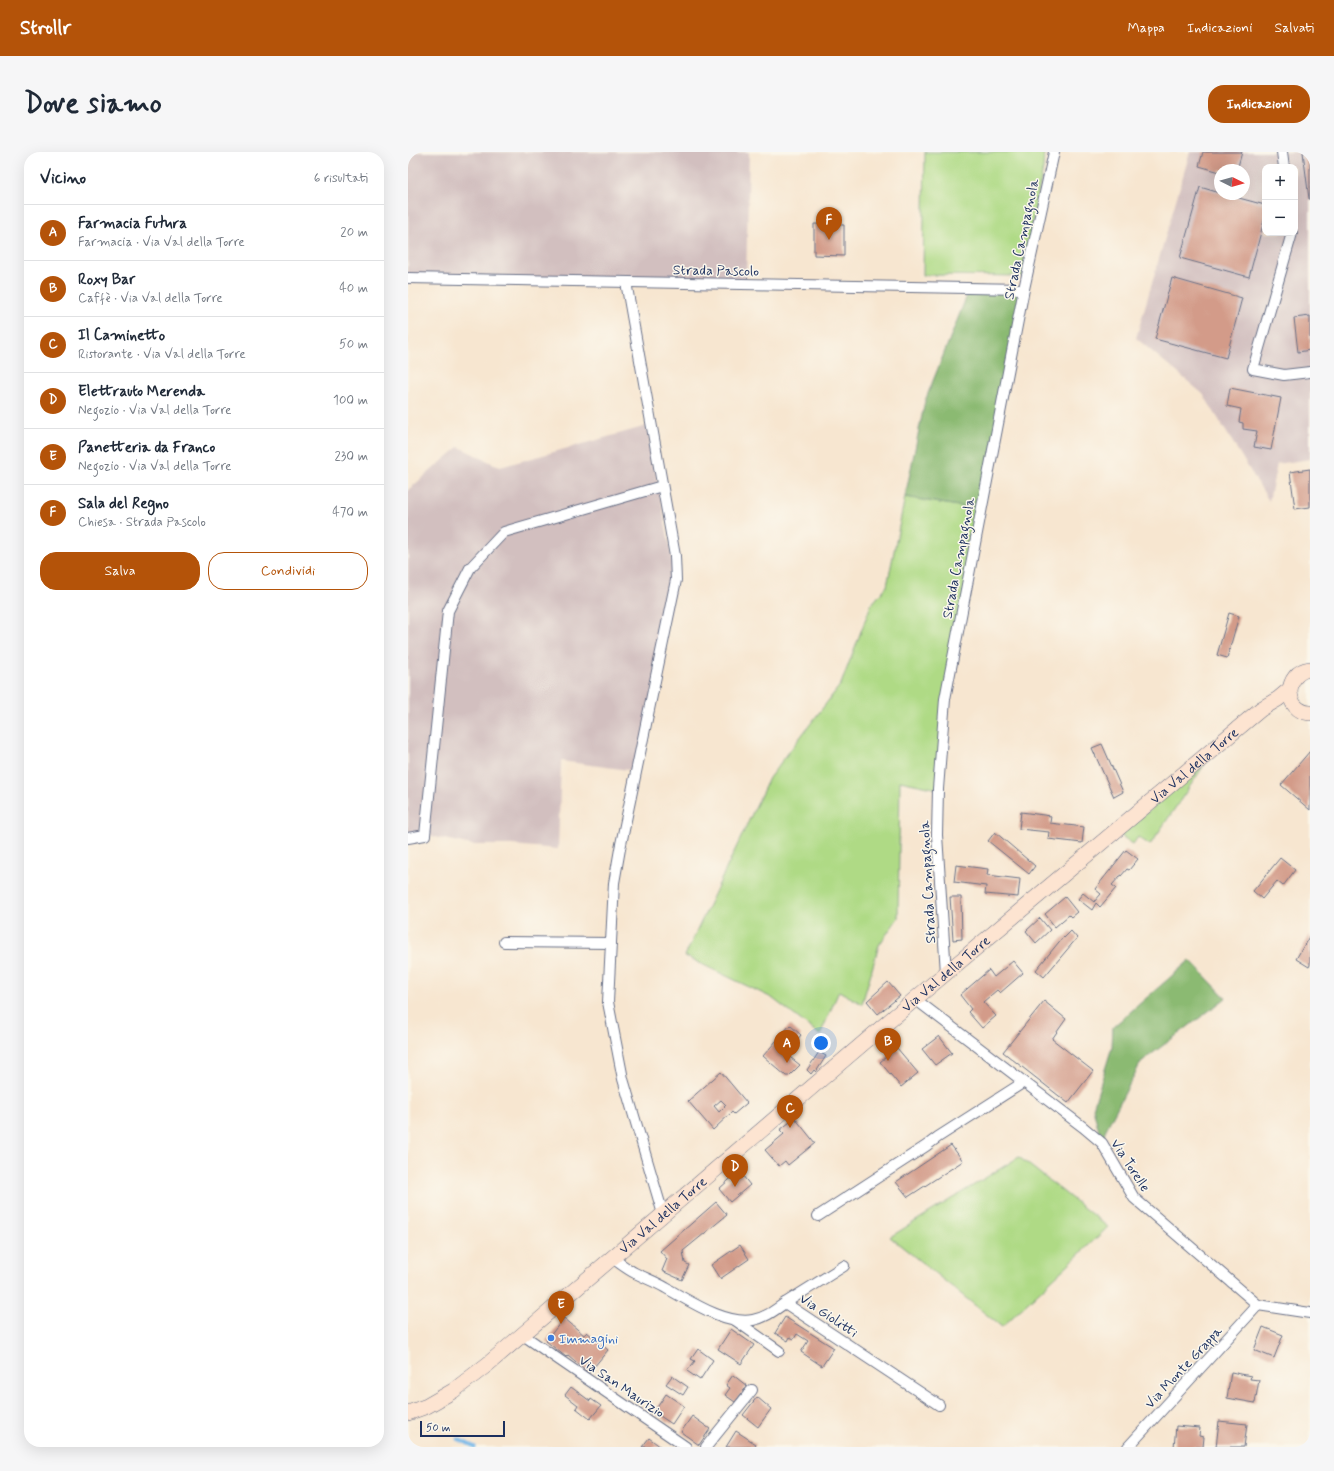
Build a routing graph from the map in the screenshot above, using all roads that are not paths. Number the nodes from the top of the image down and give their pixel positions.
1 (1054, 152) edge
2 (1282, 152) edge
3 (1284, 164) edge
4 (1291, 236) edge
5 (408, 278) edge
6 (626, 282) junction
7 (1024, 289) junction
8 (1310, 372) edge
9 (662, 486) junction
10 (1310, 669) edge
11 (1290, 689) junction
12 (1278, 699) junction
13 (1295, 706) junction
14 (1310, 713) edge
15 (408, 838) edge
16 (504, 942) dead end
17 (611, 943) junction
18 (946, 973) junction
19 (915, 999) junction
20 (1024, 1082) junction
21 (663, 1214) junction
22 (818, 1216) dead end
23 (612, 1258) junction
24 (844, 1266) dead end
25 (785, 1303) junction
26 (1258, 1305) junction
27 (1310, 1313) edge
28 (734, 1319) junction
29 (523, 1335) junction
30 (779, 1351) dead end
31 (752, 1390) dead end
32 (939, 1405) dead end
33 (408, 1413) edge
34 (686, 1447) edge
35 (706, 1447) edge
36 (1128, 1447) edge

1 - 7 street, Strada Campagnola
2 - 3 street
4 - 8 street
5 - 6 street, Strada Pascolo
6 - 7 street, Strada Pascolo
6 - 9 street
7 - 18 street, Strada Campagnola
9 - 15 street
9 - 17 street
10 - 11 street, Via Val della Torre
11 - 12 street, Via Val della Torre
11 - 13 street
12 - 13 street
12 - 18 street, Via Val della Torre
13 - 14 street
16 - 17 street
17 - 21 street
18 - 19 street, Via Val della Torre
19 - 20 street, Via Torelle
19 - 21 street, Via Val della Torre
20 - 22 street
20 - 26 street, Via Torelle
21 - 23 street, Via Val della Torre
23 - 28 street, Via Giolitti
23 - 29 street, Via Val della Torre
24 - 25 street
25 - 28 street, Via Giolitti
25 - 32 street, Via Giolitti
26 - 27 street
26 - 36 street, Via Monte Grappa
28 - 30 street
29 - 33 street, Via Val della Torre
29 - 34 street, Via San Maurizio
31 - 35 street

